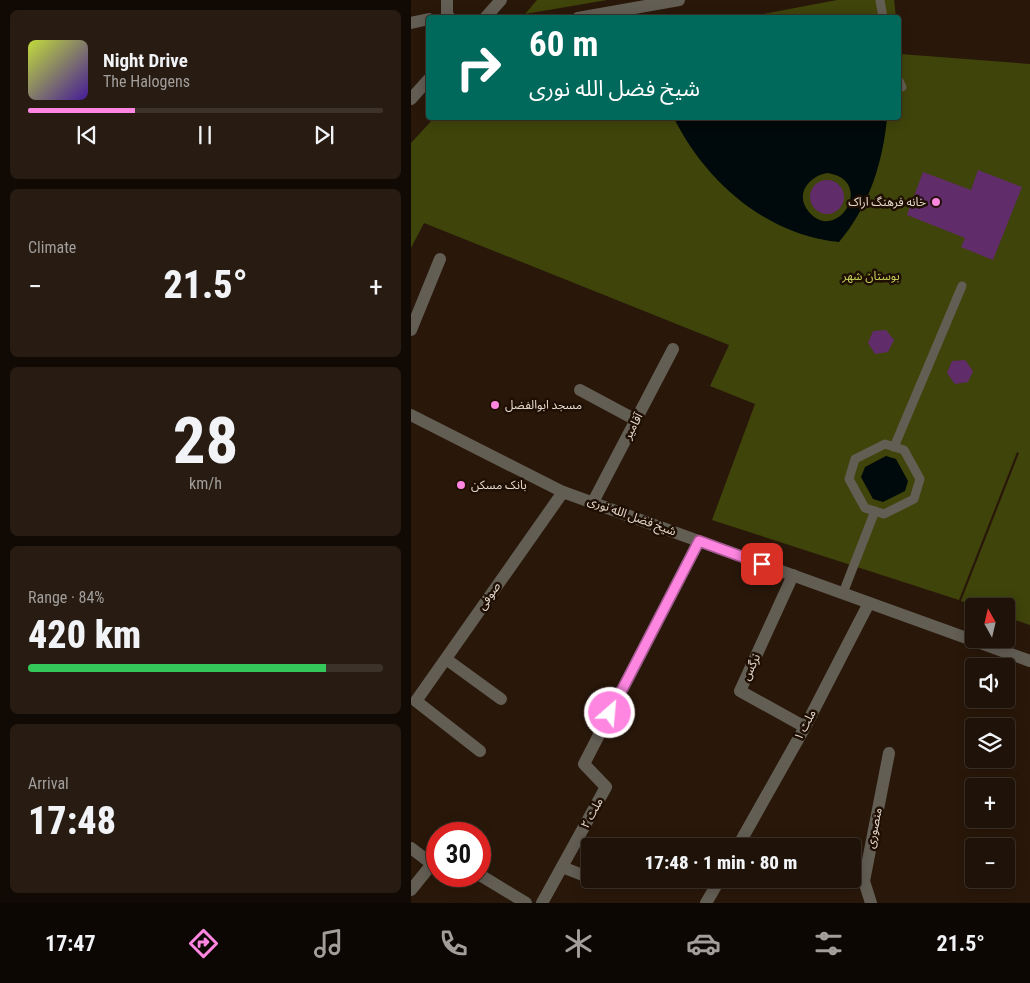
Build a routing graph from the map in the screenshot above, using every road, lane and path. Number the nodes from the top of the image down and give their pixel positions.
1 (447, 0) edge
2 (501, 0) edge
3 (679, 0) edge
4 (880, 0) edge
5 (449, 15) edge
6 (488, 15) edge
7 (595, 15) edge
8 (882, 15) edge
9 (426, 19) edge
10 (411, 23) edge
11 (426, 83) edge
12 (411, 99) edge
13 (440, 259) dead end
14 (962, 286) dead end
15 (411, 330) edge
16 (673, 350) dead end
17 (580, 390) dead end
18 (411, 415) edge
19 (636, 420) junction
20 (895, 447) junction
21 (563, 492) junction
22 (593, 502) junction
23 (875, 511) junction
24 (699, 541) junction
25 (793, 575) junction
26 (843, 593) junction
27 (869, 603) junction
28 (446, 659) junction
29 (1030, 661) edge
30 (501, 699) dead end
31 (805, 727) junction
32 (480, 751) dead end
33 (889, 753) dead end
34 (743, 838) edge
35 (411, 848) edge
36 (561, 867) junction
37 (581, 874) edge
38 (491, 882) edge
39 (715, 888) edge
40 (411, 890) edge
41 (526, 903) edge
42 (541, 903) edge
43 (706, 903) edge
44 (871, 903) edge

1 - 5 street
2 - 6 street
3 - 7 street
4 - 8 lane
9 - 10 street
11 - 12 street
13 - 15 street
14 - 20 lane
16 - 19 street, آقامیر
17 - 19 street
18 - 21 street, شیخ فضل الله نوری
19 - 22 street, آقامیر
20 - 23 lane
20 - 23 lane
21 - 22 street, شیخ فضل الله نوری
21 - 28 street, صوفی
22 - 24 street, شیخ فضل الله نوری
23 - 26 lane
24 - 25 street, شیخ فضل الله نوری
24 - 36 street, ملت ۲
25 - 26 street, شیخ فضل الله نوری
25 - 31 street, نرگس
26 - 27 street, شیخ فضل الله نوری
27 - 29 street, شیخ فضل الله نوری
27 - 31 street, ملت ۱
28 - 30 street
28 - 32 street, صوفی
31 - 34 street, ملت ۱
33 - 44 street, منصوری
35 - 40 street
36 - 37 street
36 - 42 street, ملت ۲
38 - 41 street
39 - 43 street

